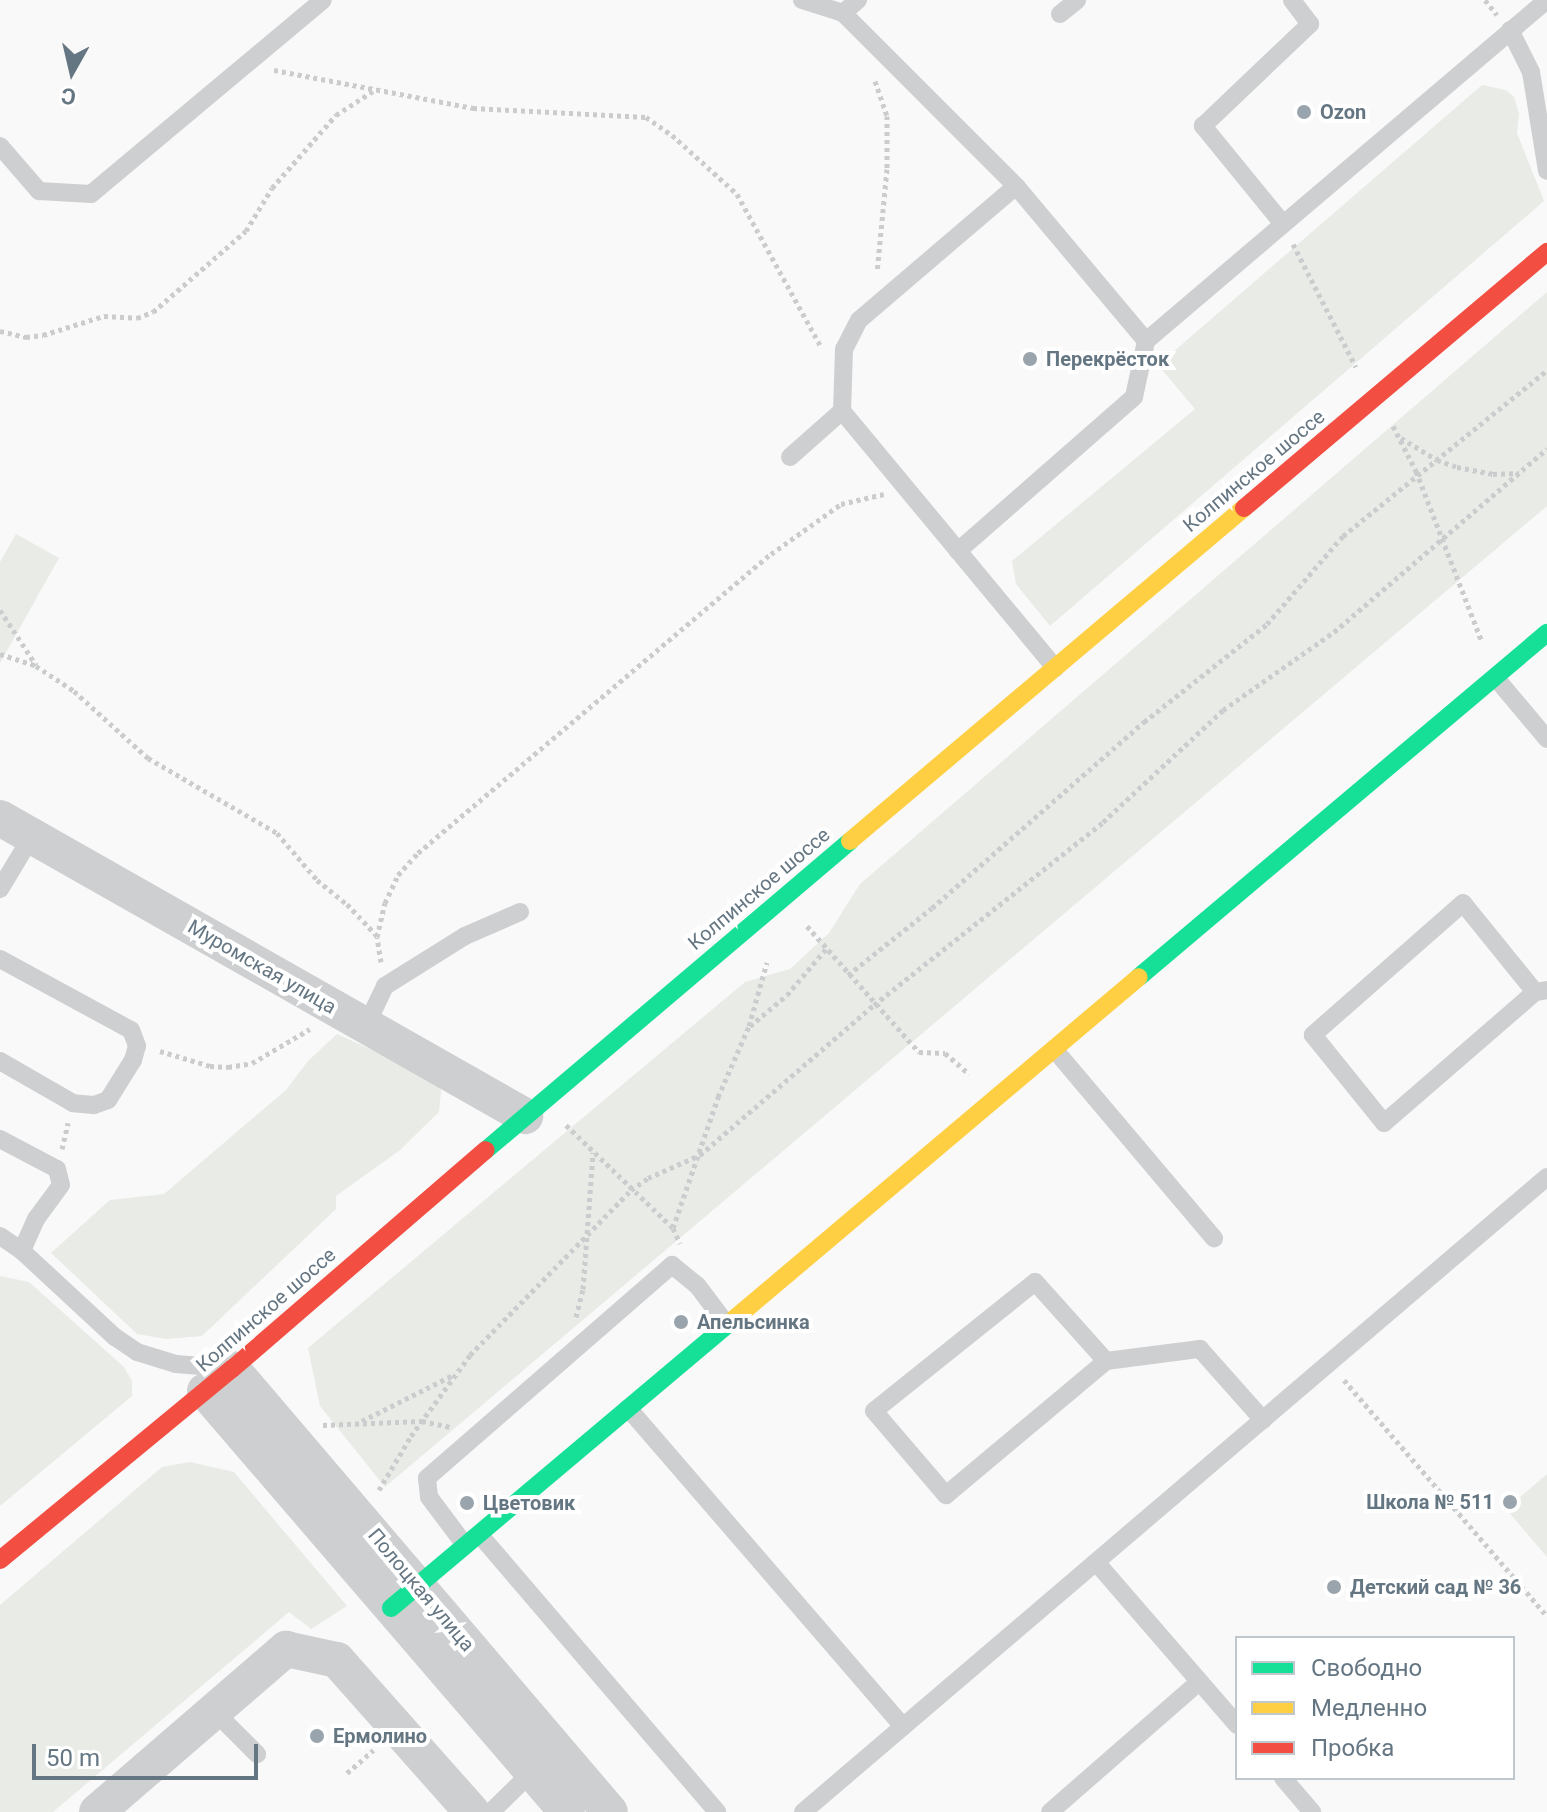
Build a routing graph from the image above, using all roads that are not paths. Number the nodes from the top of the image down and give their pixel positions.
1 (323, 0) edge
2 (802, 0) edge
3 (858, 0) edge
4 (1077, 0) edge
5 (1292, 0) edge
6 (1547, 0) edge
7 (843, 13) junction
8 (1060, 14) dead end
9 (1510, 30) junction
10 (0, 146) edge
11 (1547, 171) edge
12 (1016, 186) junction
13 (1283, 224) junction
14 (1547, 252) edge
15 (1146, 341) junction
16 (842, 411) junction
17 (790, 457) dead end
18 (958, 551) junction
19 (1547, 633) edge
20 (1055, 668) junction
21 (1495, 677) junction
22 (1547, 739) edge
23 (0, 818) edge
24 (32, 836) junction
25 (0, 889) edge
26 (520, 912) dead end
27 (0, 959) edge
28 (1541, 991) edge
29 (351, 1017) junction
30 (1054, 1049) junction
31 (0, 1061) edge
32 (525, 1116) junction
33 (0, 1139) edge
34 (1547, 1177) edge
35 (0, 1236) edge
36 (1214, 1238) dead end
37 (22, 1251) junction
38 (727, 1325) junction
39 (1106, 1361) junction
40 (218, 1380) junction
41 (628, 1408) junction
42 (1263, 1420) junction
43 (472, 1540) junction
44 (0, 1560) edge
45 (1096, 1562) junction
46 (404, 1597) junction
47 (1199, 1682) junction
48 (214, 1711) junction
49 (1235, 1723) edge
50 (903, 1727) junction
51 (257, 1754) dead end
52 (544, 1760) junction
53 (1285, 1780) edge
54 (97, 1812) edge
55 (472, 1812) edge
56 (491, 1812) edge
57 (567, 1812) edge
58 (610, 1812) edge
59 (717, 1812) edge
60 (803, 1812) edge
61 (1050, 1812) edge
62 (1312, 1812) edge

1 - 10 lane
2 - 7 lane
3 - 7 lane
4 - 8 lane
5 - 13 lane
6 - 9 lane
7 - 12 lane
9 - 11 lane
9 - 13 lane
12 - 15 lane
12 - 16 lane
13 - 15 lane
14 - 20 main road, Колпинское шоссе
15 - 18 lane
16 - 17 lane
16 - 18 lane
18 - 20 lane
19 - 21 main road
20 - 32 main road, Колпинское шоссе
21 - 22 lane
21 - 30 main road
23 - 24 street, Муромская улица
24 - 25 lane
24 - 29 street, Муромская улица
26 - 29 lane
27 - 31 lane
28 - 28 lane
29 - 32 street, Муромская улица
30 - 36 lane
30 - 38 main road
32 - 40 main road, Колпинское шоссе
33 - 37 lane
34 - 42 lane
35 - 37 lane
37 - 40 lane
38 - 41 main road
38 - 43 lane
39 - 39 lane
39 - 42 lane
40 - 44 main road, Колпинское шоссе
40 - 46 street, Полоцкая улица
41 - 43 main road
41 - 50 lane
42 - 45 lane
43 - 46 main road
43 - 59 lane
45 - 47 lane
45 - 50 lane
46 - 52 street, Полоцкая улица
47 - 49 lane
47 - 61 lane
48 - 51 lane
48 - 54 street
48 - 55 street
50 - 60 lane
52 - 56 lane
52 - 57 street, Полоцкая улица
52 - 58 street, Полоцкая улица
53 - 62 lane

